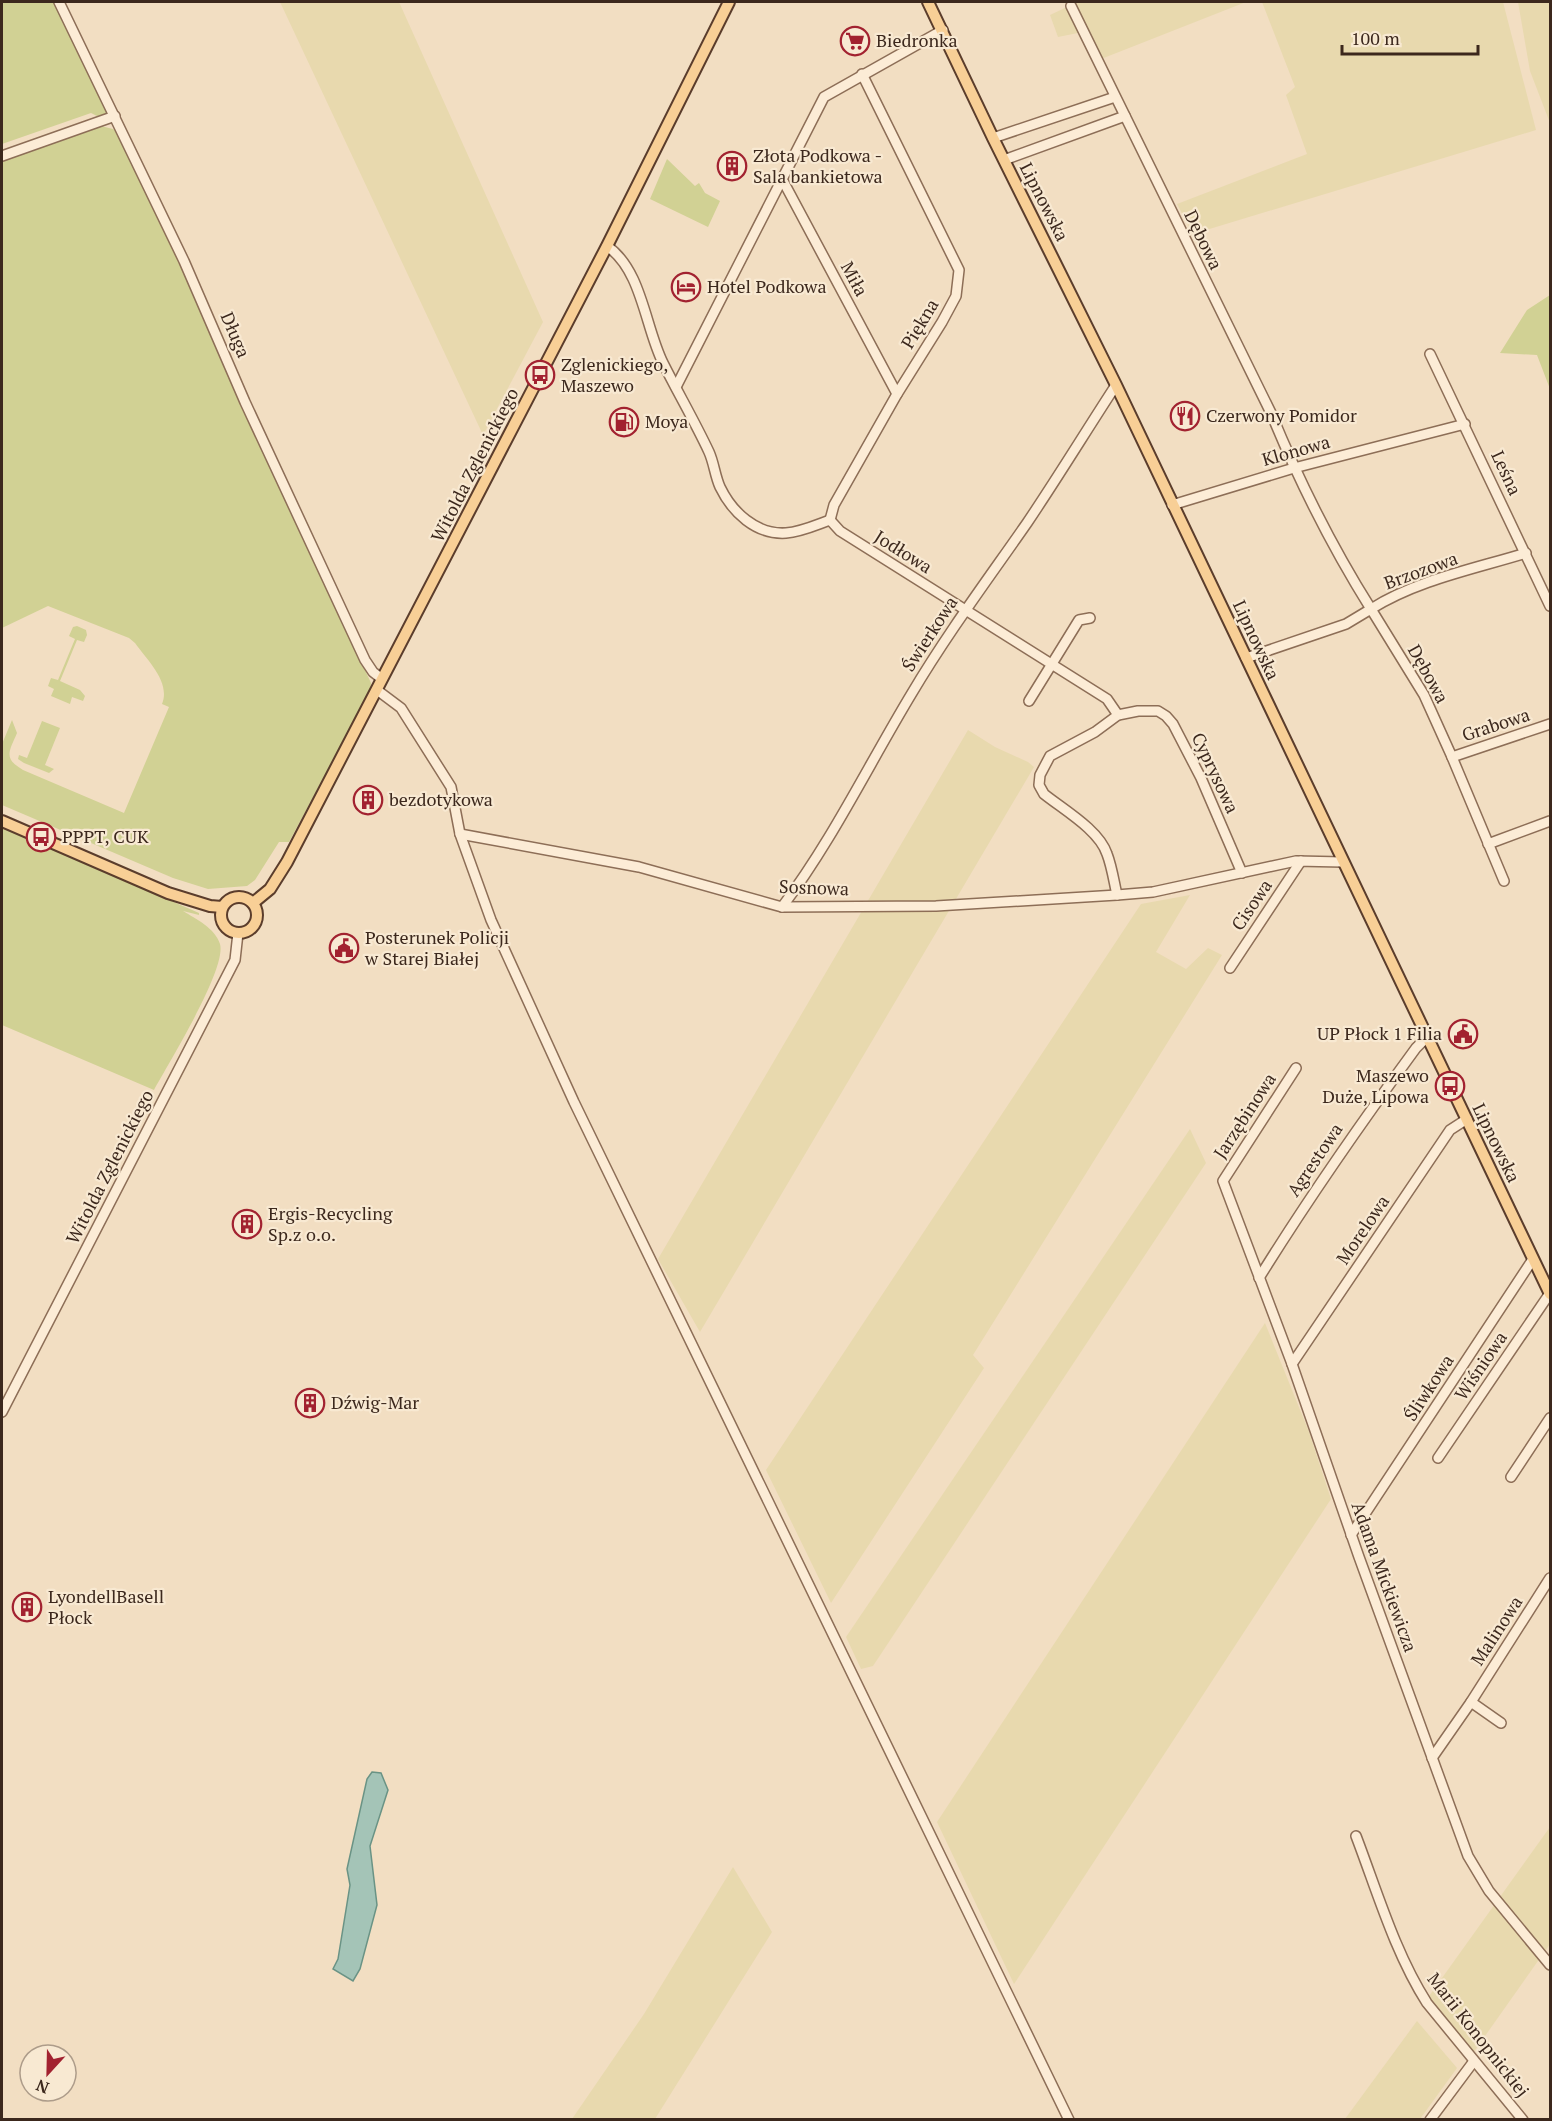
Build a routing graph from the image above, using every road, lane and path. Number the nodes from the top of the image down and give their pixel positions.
1 (59, 2) edge
2 (729, 2) edge
3 (928, 2) edge
4 (1071, 6) dead end
5 (943, 30) junction
6 (862, 74) junction
7 (1115, 97) junction
8 (115, 116) junction
9 (1125, 116) junction
10 (993, 138) junction
11 (2, 156) edge
12 (1004, 160) junction
13 (782, 179) junction
14 (607, 246) junction
15 (1430, 354) dead end
16 (1116, 385) junction
17 (676, 387) junction
18 (897, 394) junction
19 (1465, 424) junction
20 (1294, 468) junction
21 (1172, 505) junction
22 (1315, 507) joint
23 (830, 520) junction
24 (1526, 553) junction
25 (1551, 606) edge
26 (1371, 609) junction
27 (964, 610) junction
28 (1090, 618) dead end
29 (1246, 658) junction
30 (1052, 664) junction
31 (380, 684) junction
32 (1029, 701) dead end
33 (1118, 715) junction
34 (1551, 724) edge
35 (1452, 757) junction
36 (2, 821) edge
37 (1551, 821) edge
38 (460, 834) junction
39 (1488, 844) junction
40 (1301, 861) junction
41 (1342, 862) junction
42 (1242, 873) junction
43 (1504, 881) dead end
44 (1117, 895) junction
45 (253, 903) junction
46 (222, 907) junction
47 (782, 907) junction
48 (238, 933) junction
49 (1230, 968) dead end
50 (1427, 1037) junction
51 (1296, 1068) dead end
52 (1467, 1119) junction
53 (1222, 1181) joint
54 (1533, 1259) junction
55 (1259, 1278) junction
56 (1550, 1294) edge
57 (1292, 1364) junction
58 (2, 1412) edge
59 (1551, 1418) edge
60 (1438, 1458) dead end
61 (1511, 1477) dead end
62 (1351, 1535) junction
63 (1551, 1578) edge
64 (1471, 1702) junction
65 (1501, 1723) dead end
66 (1432, 1758) junction
67 (1356, 1836) dead end
68 (1551, 1965) edge
69 (1474, 2061) junction
70 (1070, 2120) edge
71 (1430, 2120) edge
72 (1523, 2120) edge

1 - 8 street, Długa
2 - 14 main road, Witolda Zglenickiego
3 - 5 main road, Lipnowska
4 - 7 street, Dębowa
5 - 6 street
5 - 10 main road, Lipnowska
6 - 13 street
6 - 18 street, Piękna
7 - 9 street, Dębowa
7 - 10 street
8 - 11 street
8 - 31 street, Długa
9 - 12 street
9 - 20 street, Dębowa
10 - 12 main road, Lipnowska
12 - 16 main road, Lipnowska
13 - 17 street
13 - 18 street, Miła
14 - 17 street
14 - 31 main road, Witolda Zglenickiego
15 - 19 street, Leśna
16 - 21 main road, Lipnowska
16 - 27 street, Świerkowa
17 - 23 street
18 - 23 street, Piękna
19 - 20 street, Klonowa
19 - 24 street, Leśna
20 - 21 street, Klonowa
20 - 22 street, Dębowa
21 - 29 main road, Lipnowska
22 - 26 street, Brzozowa
23 - 27 street, Jodłowa
24 - 25 street, Leśna
24 - 26 street, Brzozowa
26 - 29 street
26 - 35 street, Dębowa
27 - 30 street, Jodłowa
27 - 47 street, Świerkowa
28 - 30 street
29 - 41 main road, Lipnowska
30 - 32 street
30 - 33 street, Jodłowa
31 - 38 street
31 - 45 main road, Witolda Zglenickiego
33 - 42 street, Cyprysowa
33 - 44 street
34 - 35 street, Grabowa
35 - 39 street, Dębowa
36 - 46 main road
37 - 39 street
38 - 47 street, Sosnowa
38 - 70 street
39 - 43 street, Dębowa
40 - 41 street, Sosnowa
40 - 42 street, Sosnowa
40 - 49 street, Cisowa
41 - 50 main road, Lipnowska
42 - 44 street, Sosnowa
44 - 47 street, Sosnowa
45 - 46 main road
45 - 48 main road
46 - 48 main road
48 - 58 street, Witolda Zglenickiego
50 - 52 main road, Lipnowska
50 - 55 street, Agrestowa
51 - 53 street, Jarzębinowa
52 - 54 main road, Lipnowska
52 - 57 street, Morelowa
53 - 55 street, Adama Mickiewicza
54 - 56 main road, Lipnowska
54 - 62 street, Śliwkowa
55 - 57 street, Adama Mickiewicza
56 - 60 street, Wiśniowa
57 - 62 street, Adama Mickiewicza
59 - 61 street
62 - 66 street, Adama Mickiewicza
63 - 64 street, Malinowa
64 - 65 street
64 - 66 street, Malinowa
66 - 68 street, Adama Mickiewicza
67 - 69 street, Marii Konopnickiej
69 - 71 street
69 - 72 street, Marii Konopnickiej

